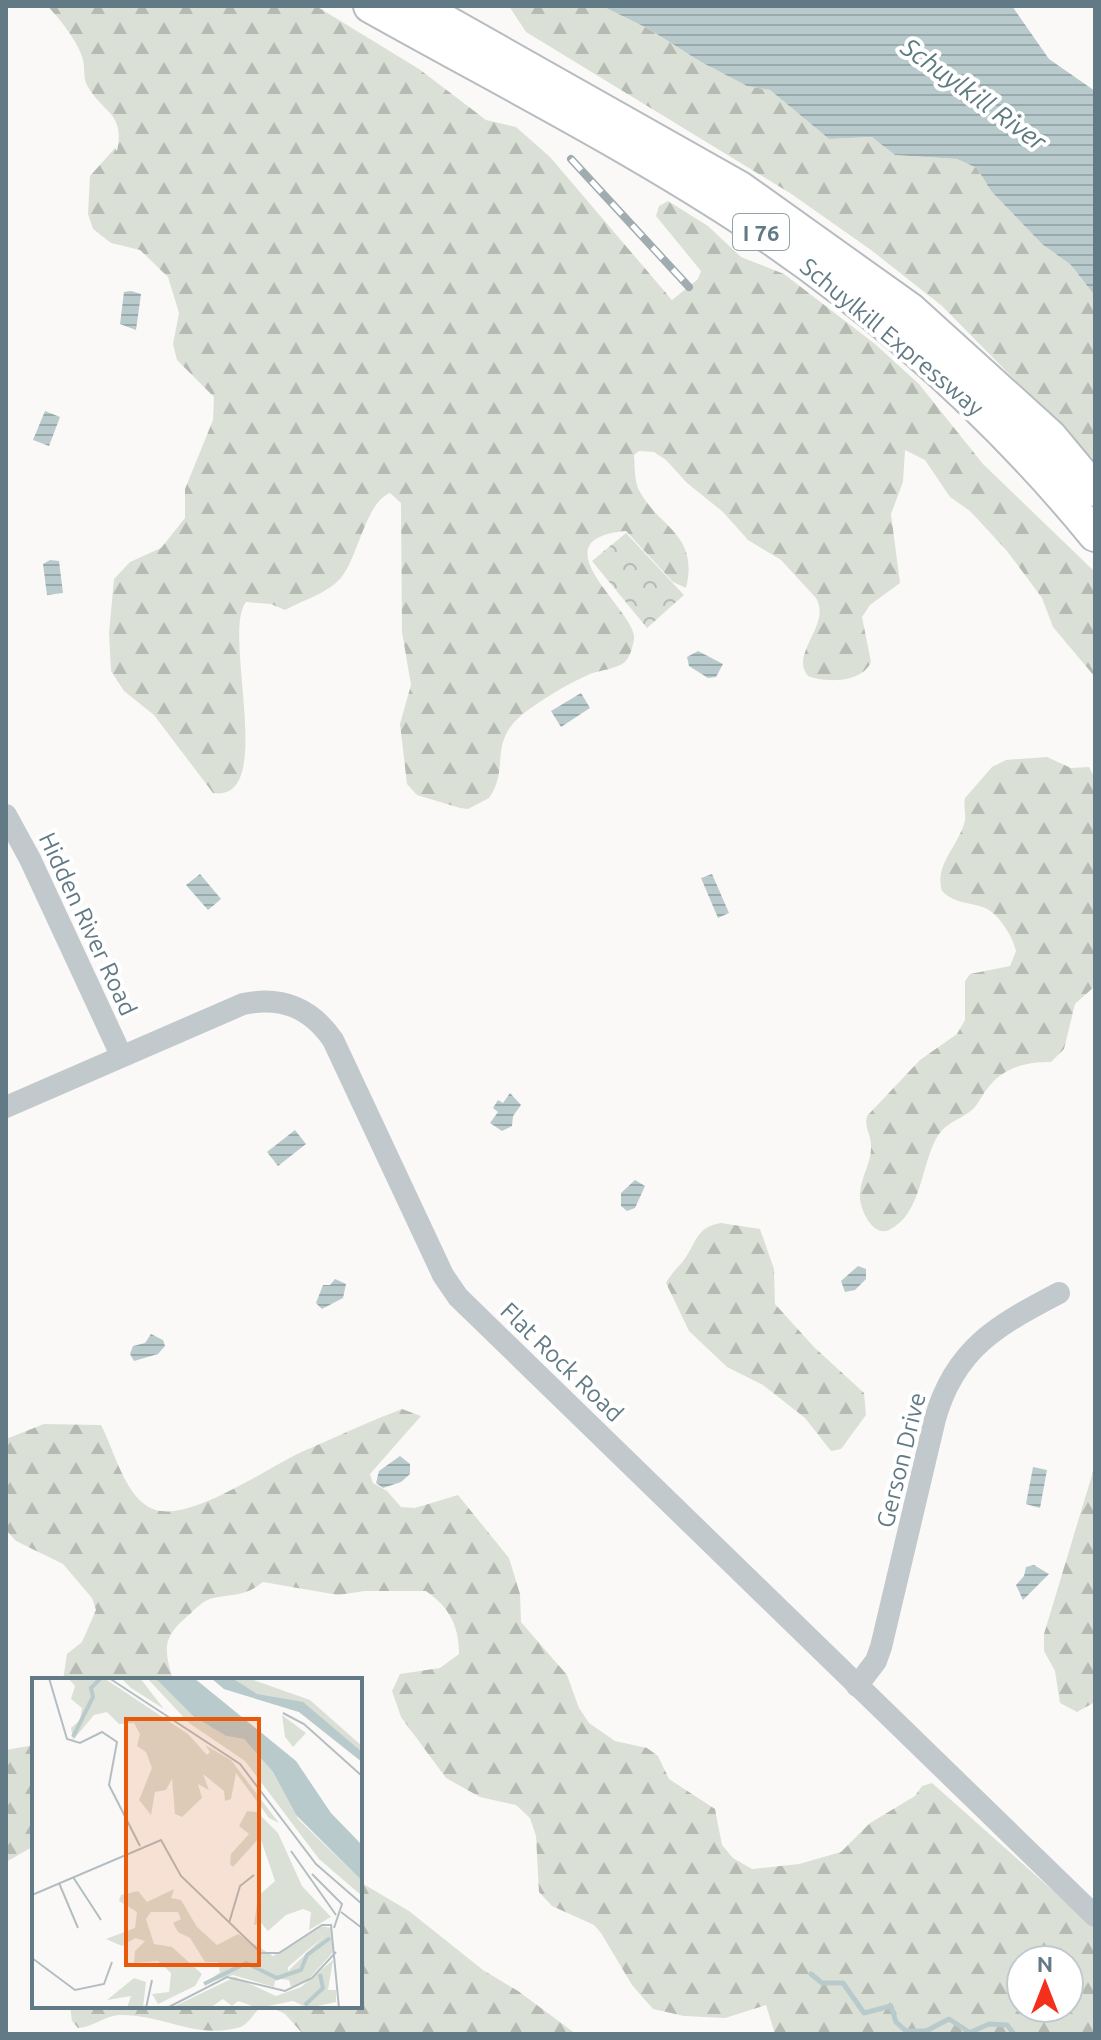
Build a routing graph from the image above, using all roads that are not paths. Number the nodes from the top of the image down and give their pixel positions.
1 (370, 6) edge
2 (418, 6) edge
3 (1095, 490) edge
4 (1095, 535) edge
5 (6, 815) edge
6 (121, 1055) junction
7 (6, 1107) edge
8 (1059, 1293) dead end
9 (857, 1686) junction
10 (1095, 1916) edge

1 - 4 highway, Schuylkill Expressway / I 76
2 - 3 highway, Schuylkill Expressway / I 76
5 - 6 street, Hidden River Road
6 - 7 street, Flat Rock Road
6 - 9 street, Flat Rock Road
8 - 9 street, Gerson Drive
9 - 10 street, Flat Rock Road

